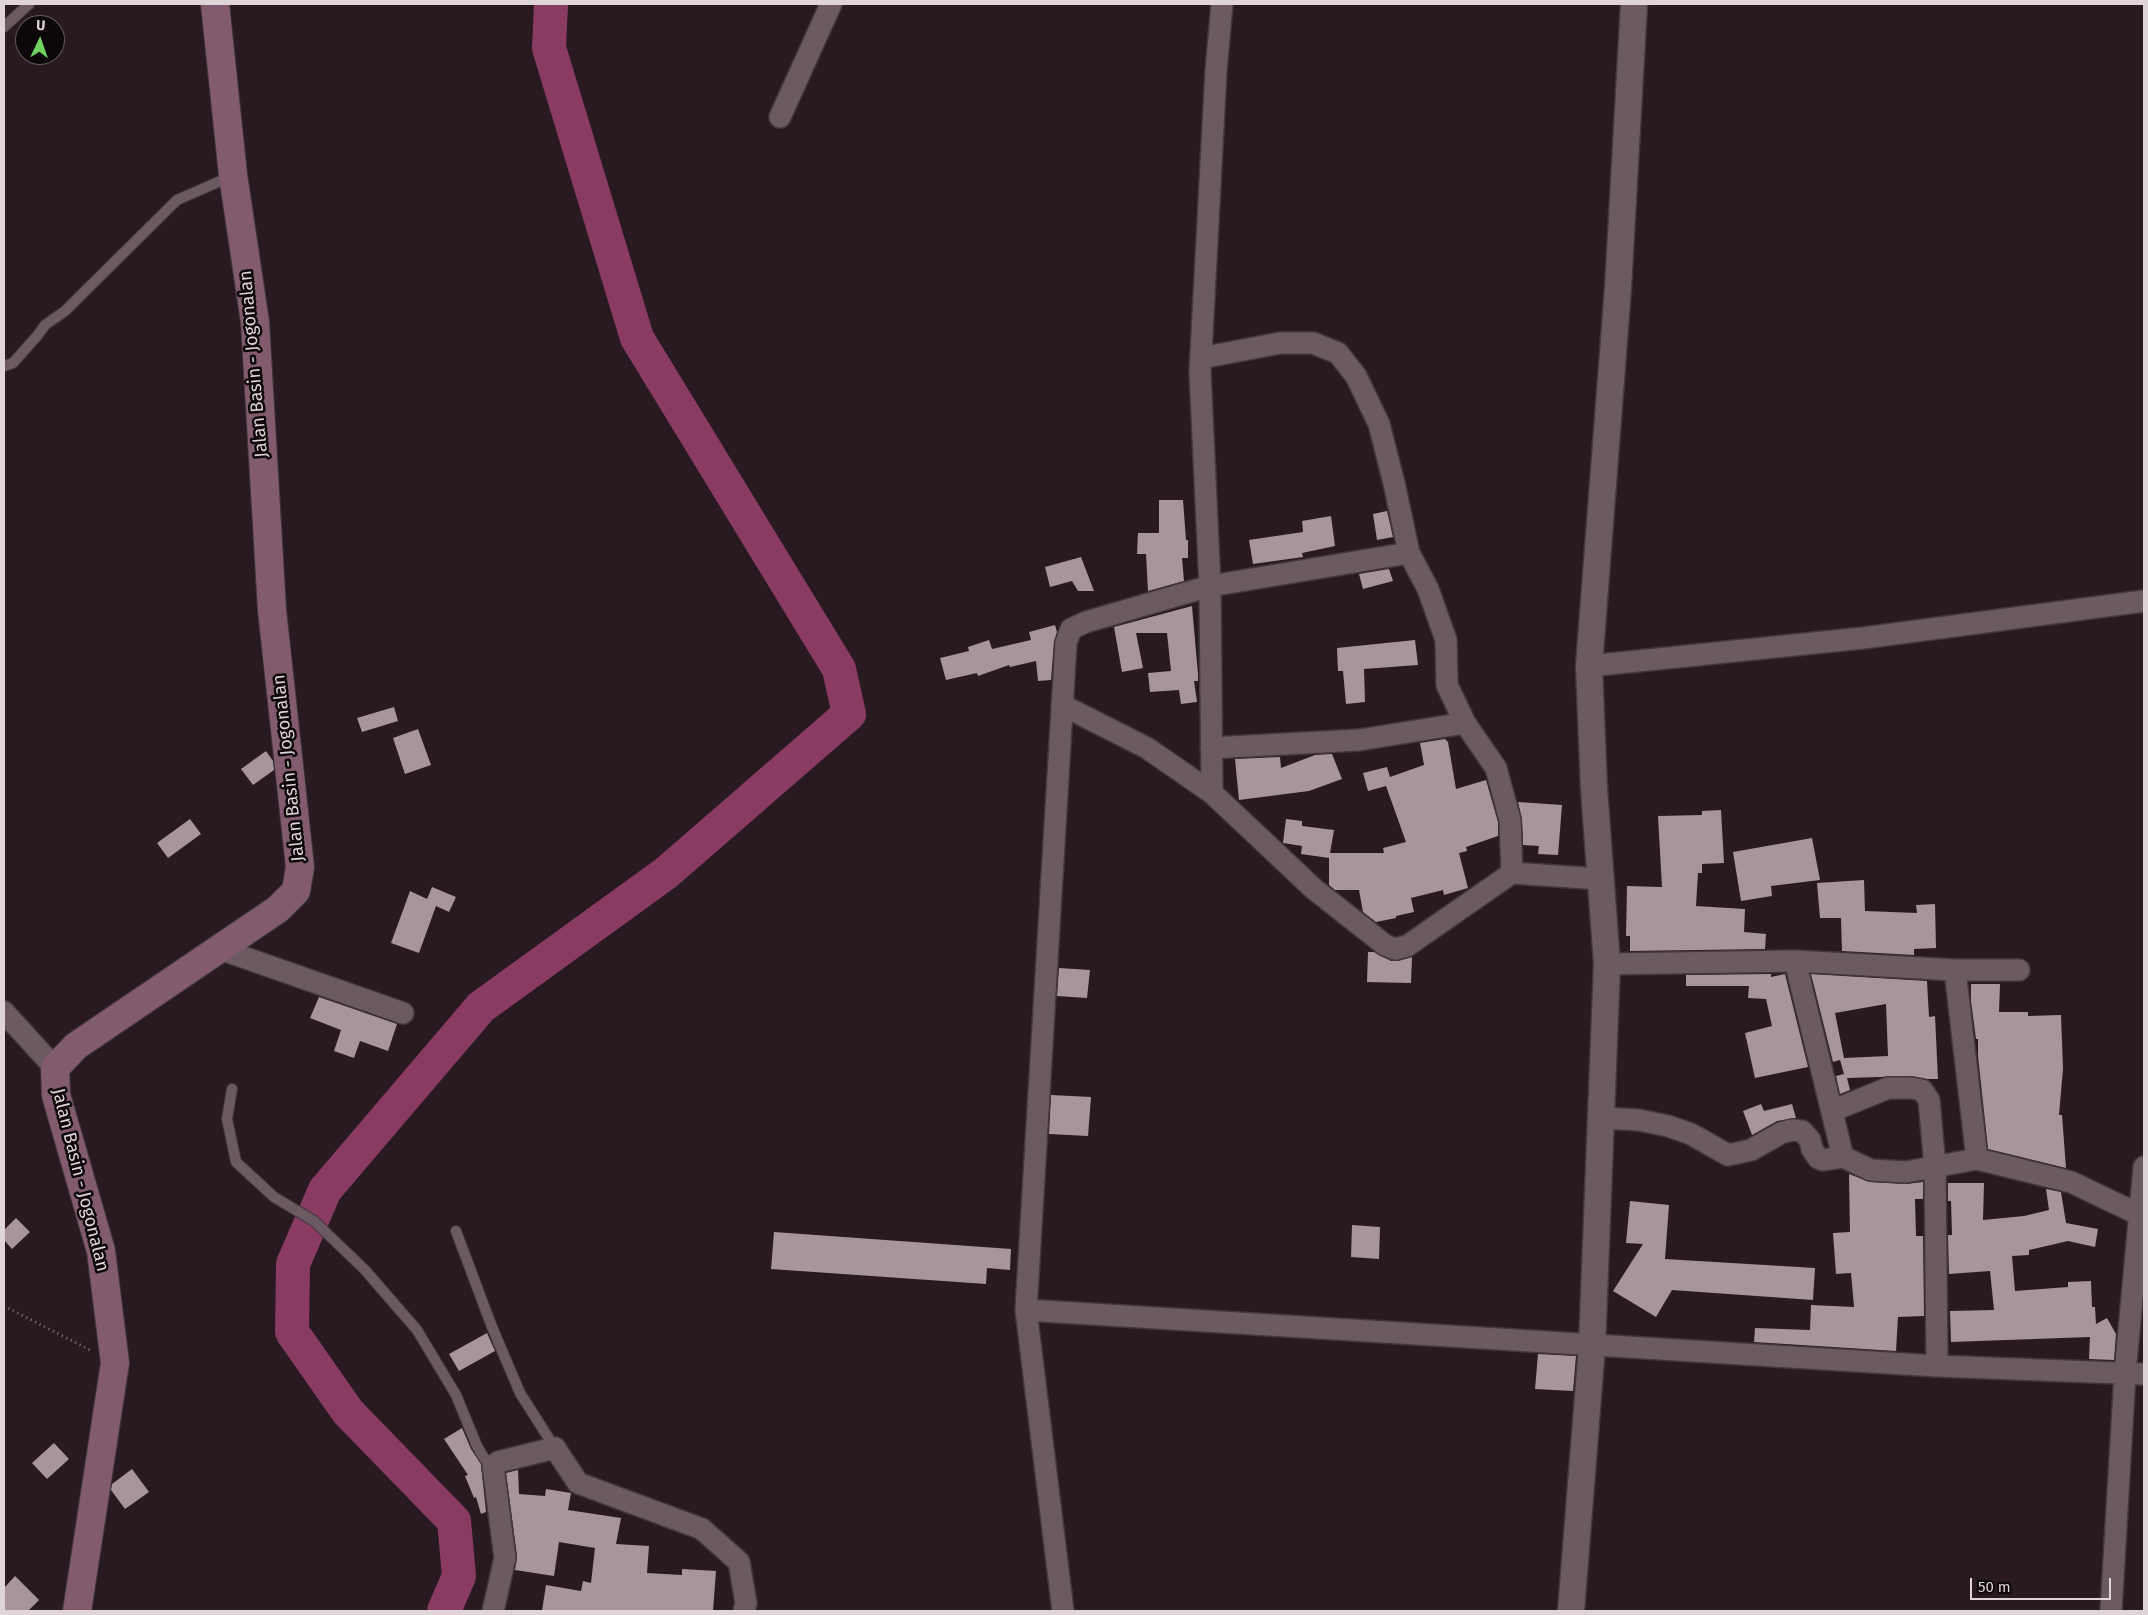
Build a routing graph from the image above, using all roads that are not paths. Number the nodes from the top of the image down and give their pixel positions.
1 (29, 4) edge
2 (215, 4) edge
3 (832, 4) edge
4 (1222, 4) edge
5 (1634, 4) edge
6 (4, 27) edge
7 (780, 117) dead end
8 (233, 175) junction
9 (1201, 358) junction
10 (4, 366) edge
11 (1409, 553) junction
12 (1210, 586) junction
13 (2144, 601) edge
14 (1589, 666) junction
15 (1062, 705) junction
16 (1465, 723) junction
17 (1211, 748) junction
18 (1212, 793) junction
19 (1512, 873) junction
20 (1600, 879) junction
21 (220, 949) junction
22 (1795, 961) junction
23 (1608, 964) junction
24 (1956, 970) junction
25 (2019, 970) dead end
26 (4, 1012) edge
27 (402, 1013) dead end
28 (55, 1068) junction
29 (232, 1089) dead end
30 (1832, 1111) junction
31 (1602, 1118) junction
32 (1843, 1157) junction
33 (1977, 1159) junction
34 (1936, 1167) junction
35 (2144, 1167) edge
36 (2140, 1215) junction
37 (456, 1231) dead end
38 (1026, 1310) junction
39 (1592, 1346) junction
40 (1937, 1366) junction
41 (2135, 1374) edge
42 (555, 1448) junction
43 (493, 1466) junction
44 (750, 1608) edge
45 (77, 1611) edge
46 (493, 1611) edge
47 (1063, 1611) edge
48 (1571, 1611) edge
49 (2110, 1611) edge

1 - 6 lane
2 - 8 main road, Jalan Basin - Jogonalan
3 - 7 street
4 - 9 street
5 - 14 street
8 - 10 lane
8 - 21 main road, Jalan Basin - Jogonalan
9 - 11 street
9 - 12 street
11 - 12 street
11 - 16 street
12 - 15 street
12 - 17 street
13 - 14 street
14 - 20 street
15 - 18 street
15 - 38 street
16 - 17 street
16 - 19 street
17 - 18 street
18 - 19 street
19 - 20 street
20 - 23 street
21 - 27 street
21 - 28 main road, Jalan Basin - Jogonalan
22 - 23 street
22 - 24 street
22 - 30 street
23 - 31 street
24 - 25 street
24 - 33 street
26 - 28 street
28 - 45 main road, Jalan Basin - Jogonalan
29 - 43 lane
30 - 32 street
30 - 34 street
31 - 32 street
31 - 39 street
32 - 34 street
33 - 34 street
33 - 36 street
34 - 40 street
35 - 36 street
36 - 41 street
37 - 42 lane
38 - 39 street
38 - 47 street
39 - 40 street
39 - 48 street
40 - 41 street
41 - 49 street
42 - 43 street
42 - 44 street
43 - 46 street

